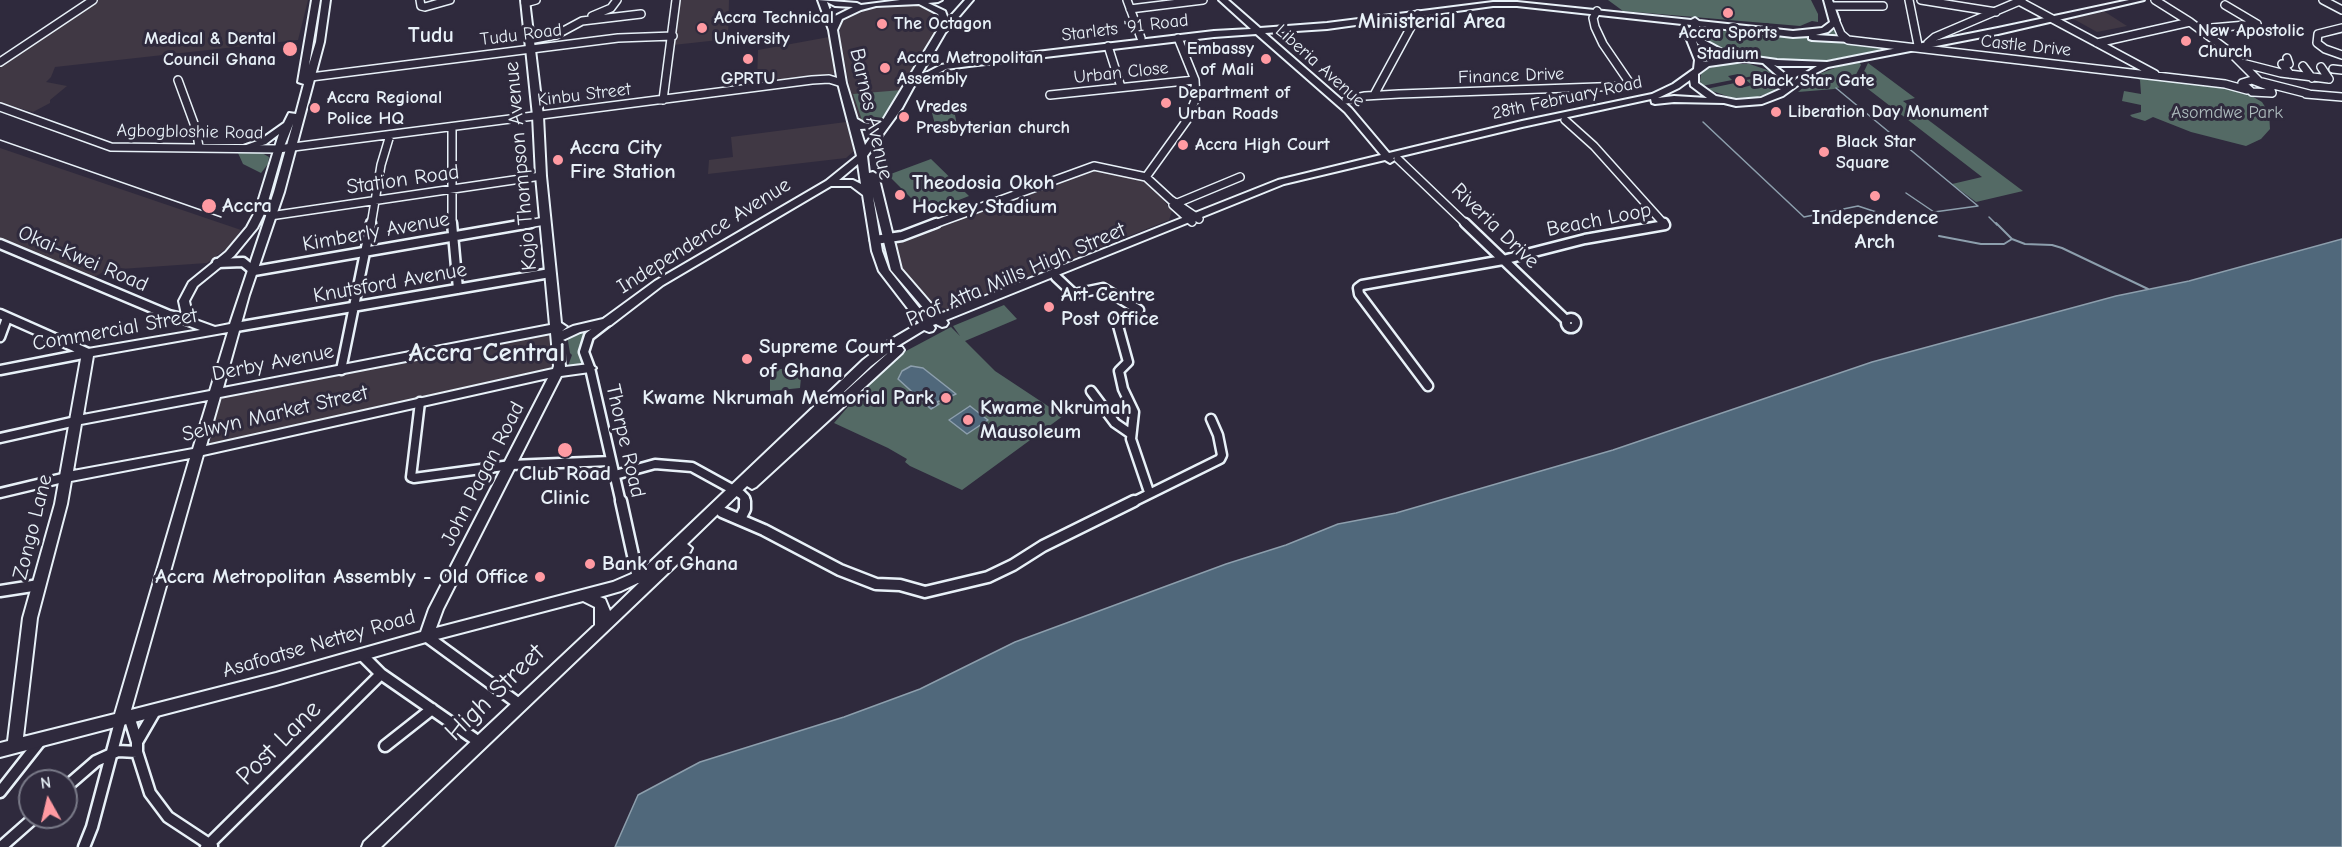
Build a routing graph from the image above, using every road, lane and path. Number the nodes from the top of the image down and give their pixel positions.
1 (93, 0) edge
2 (316, 0) edge
3 (326, 0) edge
4 (450, 0) edge
5 (536, 0) edge
6 (617, 0) edge
7 (676, 0) edge
8 (822, 0) edge
9 (829, 0) edge
10 (938, 0) edge
11 (969, 0) edge
12 (1126, 0) edge
13 (1203, 0) edge
14 (1223, 0) edge
15 (1230, 0) edge
16 (1821, 0) edge
17 (1909, 0) edge
18 (1921, 0) edge
19 (2019, 0) edge
20 (2140, 0) edge
21 (2155, 0) edge
22 (2323, 0) edge
23 (525, 1) edge
24 (421, 3) edge
25 (909, 3) junction
26 (1829, 3) edge
27 (876, 4) junction
28 (2225, 5) dead end
29 (1883, 6) dead end
30 (1130, 9) junction
31 (2342, 10) edge
32 (1421, 12) junction
33 (1595, 12) junction
34 (1997, 12) junction
35 (641, 14) dead end
36 (590, 16) dead end
37 (2052, 19) junction
38 (1835, 20) junction
39 (2190, 22) junction
40 (1691, 25) junction
41 (1752, 28) junction
42 (2342, 28) edge
43 (1255, 29) junction
44 (2200, 29) junction
45 (833, 30) junction
46 (941, 32) junction
47 (1799, 34) junction
48 (673, 36) junction
49 (1142, 38) dead end
50 (1178, 38) junction
51 (1848, 40) junction
52 (2097, 43) junction
53 (1923, 44) junction
54 (529, 45) junction
55 (1108, 46) junction
56 (1906, 47) junction
57 (929, 53) junction
58 (2342, 55) edge
59 (2287, 58) dead end
60 (1742, 59) junction
61 (1845, 60) junction
62 (1757, 61) junction
63 (0, 62) edge
64 (969, 63) junction
65 (2242, 63) junction
66 (2303, 66) dead end
67 (2321, 67) dead end
68 (839, 68) junction
69 (2333, 69) dead end
70 (2247, 70) junction
71 (2342, 70) edge
72 (1696, 71) junction
73 (2293, 75) junction
74 (2159, 76) junction
75 (307, 78) junction
76 (2312, 78) junction
77 (177, 80) dead end
78 (812, 80) junction
79 (1195, 80) junction
80 (2260, 82) junction
81 (842, 83) junction
82 (2245, 84) junction
83 (910, 85) junction
84 (1121, 87) junction
85 (1786, 89) junction
86 (2272, 90) junction
87 (2310, 94) junction
88 (1050, 95) dead end
89 (1374, 95) junction
90 (2342, 98) edge
91 (663, 100) junction
92 (1346, 100) junction
93 (1722, 101) junction
94 (0, 107) edge
95 (538, 116) junction
96 (853, 120) junction
97 (889, 120) junction
98 (1565, 120) junction
99 (289, 122) junction
100 (452, 127) junction
101 (390, 135) junction
102 (874, 141) junction
103 (860, 146) junction
104 (199, 147) junction
105 (243, 148) junction
106 (284, 149) junction
107 (1388, 155) junction
108 (861, 158) junction
109 (541, 176) junction
110 (1146, 177) junction
111 (1240, 177) dead end
112 (828, 183) junction
113 (818, 189) junction
114 (452, 191) junction
115 (868, 194) junction
116 (374, 203) junction
117 (1183, 212) junction
118 (270, 216) junction
119 (545, 221) junction
120 (452, 237) junction
121 (888, 239) junction
122 (875, 240) junction
123 (0, 244) edge
124 (366, 252) junction
125 (1503, 260) junction
126 (217, 263) junction
127 (254, 271) junction
128 (550, 273) junction
129 (1056, 277) junction
130 (458, 289) junction
131 (354, 308) junction
132 (4, 316) edge
133 (187, 320) junction
134 (609, 320) junction
135 (1566, 320) dead end
136 (940, 321) junction
137 (928, 327) junction
138 (588, 331) junction
139 (217, 332) junction
140 (235, 332) junction
141 (556, 333) junction
142 (0, 336) edge
143 (172, 339) junction
144 (88, 353) junction
145 (590, 368) junction
146 (0, 370) edge
147 (341, 370) junction
148 (558, 372) junction
149 (1428, 386) dead end
150 (1091, 391) dead end
151 (216, 394) junction
152 (420, 402) junction
153 (1211, 419) dead end
154 (76, 421) junction
155 (1131, 434) junction
156 (0, 438) edge
157 (199, 452) junction
158 (611, 461) junction
159 (510, 465) junction
160 (615, 475) junction
161 (67, 477) junction
162 (738, 492) junction
163 (1149, 492) junction
164 (0, 493) edge
165 (722, 512) junction
166 (740, 519) junction
167 (647, 576) junction
168 (39, 585) junction
169 (0, 591) edge
170 (586, 596) junction
171 (602, 625) junction
172 (426, 636) junction
173 (362, 655) junction
174 (381, 674) junction
175 (519, 704) junction
176 (157, 709) junction
177 (432, 709) junction
178 (125, 713) junction
179 (43, 738) junction
180 (479, 742) junction
181 (15, 746) junction
182 (385, 746) dead end
183 (137, 747) junction
184 (0, 750) edge
185 (111, 753) junction
186 (78, 775) edge
187 (0, 792) edge
188 (21, 829) edge
189 (210, 846) edge
190 (376, 846) edge
191 (1, 847) edge
192 (84, 847) edge

1 - 63 street
2 - 75 main road
3 - 75 main road
4 - 24 street
5 - 23 street
6 - 36 street
7 - 48 street
8 - 45 main road, Barnes Avenue
9 - 27 main road
10 - 25 main road
11 - 46 main road
12 - 30 street
13 - 30 street
14 - 43 main road, Liberia Avenue
15 - 43 main road, Liberia Avenue
16 - 41 main road, Starlets '91 Road
17 - 53 street
18 - 34 street
19 - 34 street
19 - 37 street
20 - 37 main road
21 - 39 street
22 - 31 street
23 - 54 main road, Kojo Thompson Avenue
25 - 27 main road
25 - 46 main road
26 - 29 street
26 - 38 main road
27 - 45 main road
28 - 44 street
30 - 49 street
32 - 33 main road, Starlets '91 Road
32 - 43 main road, Starlets '91 Road
32 - 43 main road, Starlets '91 Road
32 - 89 street
33 - 40 main road, Starlets '91 Road
33 - 89 street, Finance Drive
34 - 53 street
35 - 54 street
37 - 52 street
37 - 53 main road
38 - 47 main road, Starlets '91 Road
38 - 51 street
39 - 44 street
39 - 52 street
40 - 41 main road, Starlets '91 Road
40 - 60 main road
40 - 72 main road
41 - 47 main road, Starlets '91 Road
42 - 58 street
43 - 50 main road, Starlets '91 Road
43 - 92 main road, Liberia Avenue
43 - 107 main road, Liberia Avenue
44 - 65 street
45 - 68 main road, Barnes Avenue
46 - 57 main road
47 - 51 main road
48 - 54 street, Tudu Road
48 - 91 street
50 - 55 main road, Starlets '91 Road
50 - 79 street
51 - 56 street, Castle Drive
52 - 74 street
53 - 56 main road
54 - 75 street, Tudu Road
54 - 95 main road, Kojo Thompson Avenue
55 - 64 main road, Starlets '91 Road
55 - 84 street
56 - 61 main road
56 - 74 street, Castle Drive
57 - 64 main road, Starlets '91 Road
57 - 83 main road
59 - 73 street
60 - 62 main road
60 - 72 main road, 28th February Road
61 - 62 main road
61 - 85 main road
62 - 85 main road
64 - 83 main road, Starlets '91 Road
65 - 70 street
65 - 73 street
66 - 76 street
67 - 76 street
68 - 78 street
68 - 81 main road, Barnes Avenue
69 - 71 street
70 - 80 street
70 - 82 street
72 - 93 main road
72 - 107 main road, 28th February Road
73 - 76 street
73 - 87 street
74 - 82 street, Castle Drive
75 - 99 main road
75 - 106 main road
77 - 104 street
78 - 81 street
78 - 91 street, Kinbu Street
79 - 84 street, Urban Close
79 - 110 street
80 - 82 street
80 - 86 street
80 - 87 street
81 - 96 main road, Barnes Avenue
82 - 86 street
83 - 97 main road
84 - 88 street, Urban Close
85 - 93 main road, 28th February Road
86 - 87 street
87 - 90 street
89 - 92 street, Finance Drive
91 - 95 street, Kinbu Street
92 - 107 main road, Liberia Avenue
93 - 98 main road, 28th February Road
94 - 104 street, Agbogbloshie Road
95 - 100 street, Kinbu Street
95 - 109 main road, Kojo Thompson Avenue
96 - 97 main road
96 - 103 main road, Barnes Avenue
97 - 102 main road
98 - 107 main road, 28th February Road
98 - 125 street, Beach Loop
99 - 105 main road
99 - 106 main road
100 - 101 street, Kinbu Street
100 - 114 street
101 - 106 street, Kinbu Street
101 - 116 street
102 - 108 main road
102 - 121 main road, Barnes Avenue
103 - 108 main road, Barnes Avenue
103 - 113 main road
104 - 105 street, Agbogbloshie Road
105 - 106 street, Agbogbloshie Road
106 - 118 main road
106 - 126 main road
107 - 117 main road, Prof. Atta Mills High Street
107 - 117 main road, Prof. Atta Mills High Street
107 - 125 street, Riveria Drive
108 - 112 main road
108 - 115 main road, Barnes Avenue
109 - 114 street, Station Road
109 - 119 main road, Kojo Thompson Avenue
110 - 117 street
110 - 121 street
111 - 117 street
112 - 113 main road
112 - 115 main road
113 - 134 main road, Independence Avenue
114 - 116 street, Station Road
114 - 120 street
115 - 122 main road, Barnes Avenue
116 - 118 street, Station Road
116 - 124 street
117 - 129 main road, Prof. Atta Mills High Street
117 - 136 main road, Prof. Atta Mills High Street
118 - 127 main road
119 - 120 street, Kimberly Avenue
119 - 128 main road, Kojo Thompson Avenue
120 - 124 street, Kimberly Avenue
120 - 130 street
121 - 122 street
121 - 136 main road, Barnes Avenue
122 - 137 main road, Barnes Avenue
123 - 133 street, Okai-Kwei Road
124 - 127 street, Kimberly Avenue
124 - 131 street
125 - 135 street, Riveria Drive
125 - 149 street
126 - 127 street, Kimberly Avenue
126 - 133 main road
127 - 140 main road
128 - 130 street, Knutsford Avenue
128 - 141 main road, Kojo Thompson Avenue
129 - 136 main road, Prof. Atta Mills High Street
129 - 155 street
130 - 131 street, Knutsford Avenue
131 - 140 street, Knutsford Avenue
131 - 147 street
132 - 142 street
132 - 144 street
133 - 139 main road
133 - 143 main road
134 - 138 main road, Independence Avenue
134 - 141 main road, Independence Avenue
136 - 137 main road, Prof. Atta Mills High Street
137 - 162 main road, Prof. Atta Mills High Street
138 - 141 main road, Independence Avenue
138 - 145 street, Thorpe Road
139 - 140 main road
139 - 143 main road, Commercial Street
140 - 151 main road
141 - 147 main road, Derby Avenue
141 - 148 main road, John Pagan Road
143 - 144 main road, Commercial Street
144 - 146 street, Commercial Street
144 - 154 main road, Zongo Lane
145 - 148 main road, Selwyn Market Street
145 - 158 street, Thorpe Road
147 - 151 main road, Derby Avenue
148 - 152 main road, Selwyn Market Street
148 - 159 main road, John Pagan Road
150 - 155 street
151 - 154 main road, Derby Avenue
151 - 157 main road
152 - 157 main road, Selwyn Market Street
152 - 159 street
153 - 163 street
154 - 156 street, Derby Avenue
154 - 161 main road, Zongo Lane
155 - 163 street
157 - 161 main road, Selwyn Market Street
157 - 178 main road
158 - 159 street
158 - 160 street, Thorpe Road
159 - 172 main road, John Pagan Road
160 - 162 street
160 - 167 street, Thorpe Road
161 - 164 street, Selwyn Market Street
161 - 168 main road, Zongo Lane
162 - 165 main road, Prof. Atta Mills High Street
162 - 166 street
162 - 167 main road, Prof. Atta Mills High Street
163 - 166 street
165 - 166 street
165 - 167 main road, Prof. Atta Mills High Street
167 - 170 main road, Asafoatse Nettey Road
167 - 171 main road, High Street
168 - 169 street
168 - 181 main road, Zongo Lane
170 - 171 main road
170 - 172 main road, Asafoatse Nettey Road
171 - 175 main road, High Street
172 - 173 main road, Asafoatse Nettey Road
172 - 175 street
173 - 174 street
173 - 176 main road, Asafoatse Nettey Road
174 - 177 street
174 - 189 street, Post Lane
175 - 180 main road, High Street
176 - 178 main road, Asafoatse Nettey Road
176 - 183 street
177 - 180 street
177 - 182 street
178 - 179 main road, Asafoatse Nettey Road
178 - 183 street
178 - 185 street
179 - 181 main road, Asafoatse Nettey Road
179 - 187 street
180 - 190 main road, High Street
181 - 184 main road, Asafoatse Nettey Road
183 - 185 street
183 - 189 street
185 - 186 street
185 - 192 street
188 - 191 street

